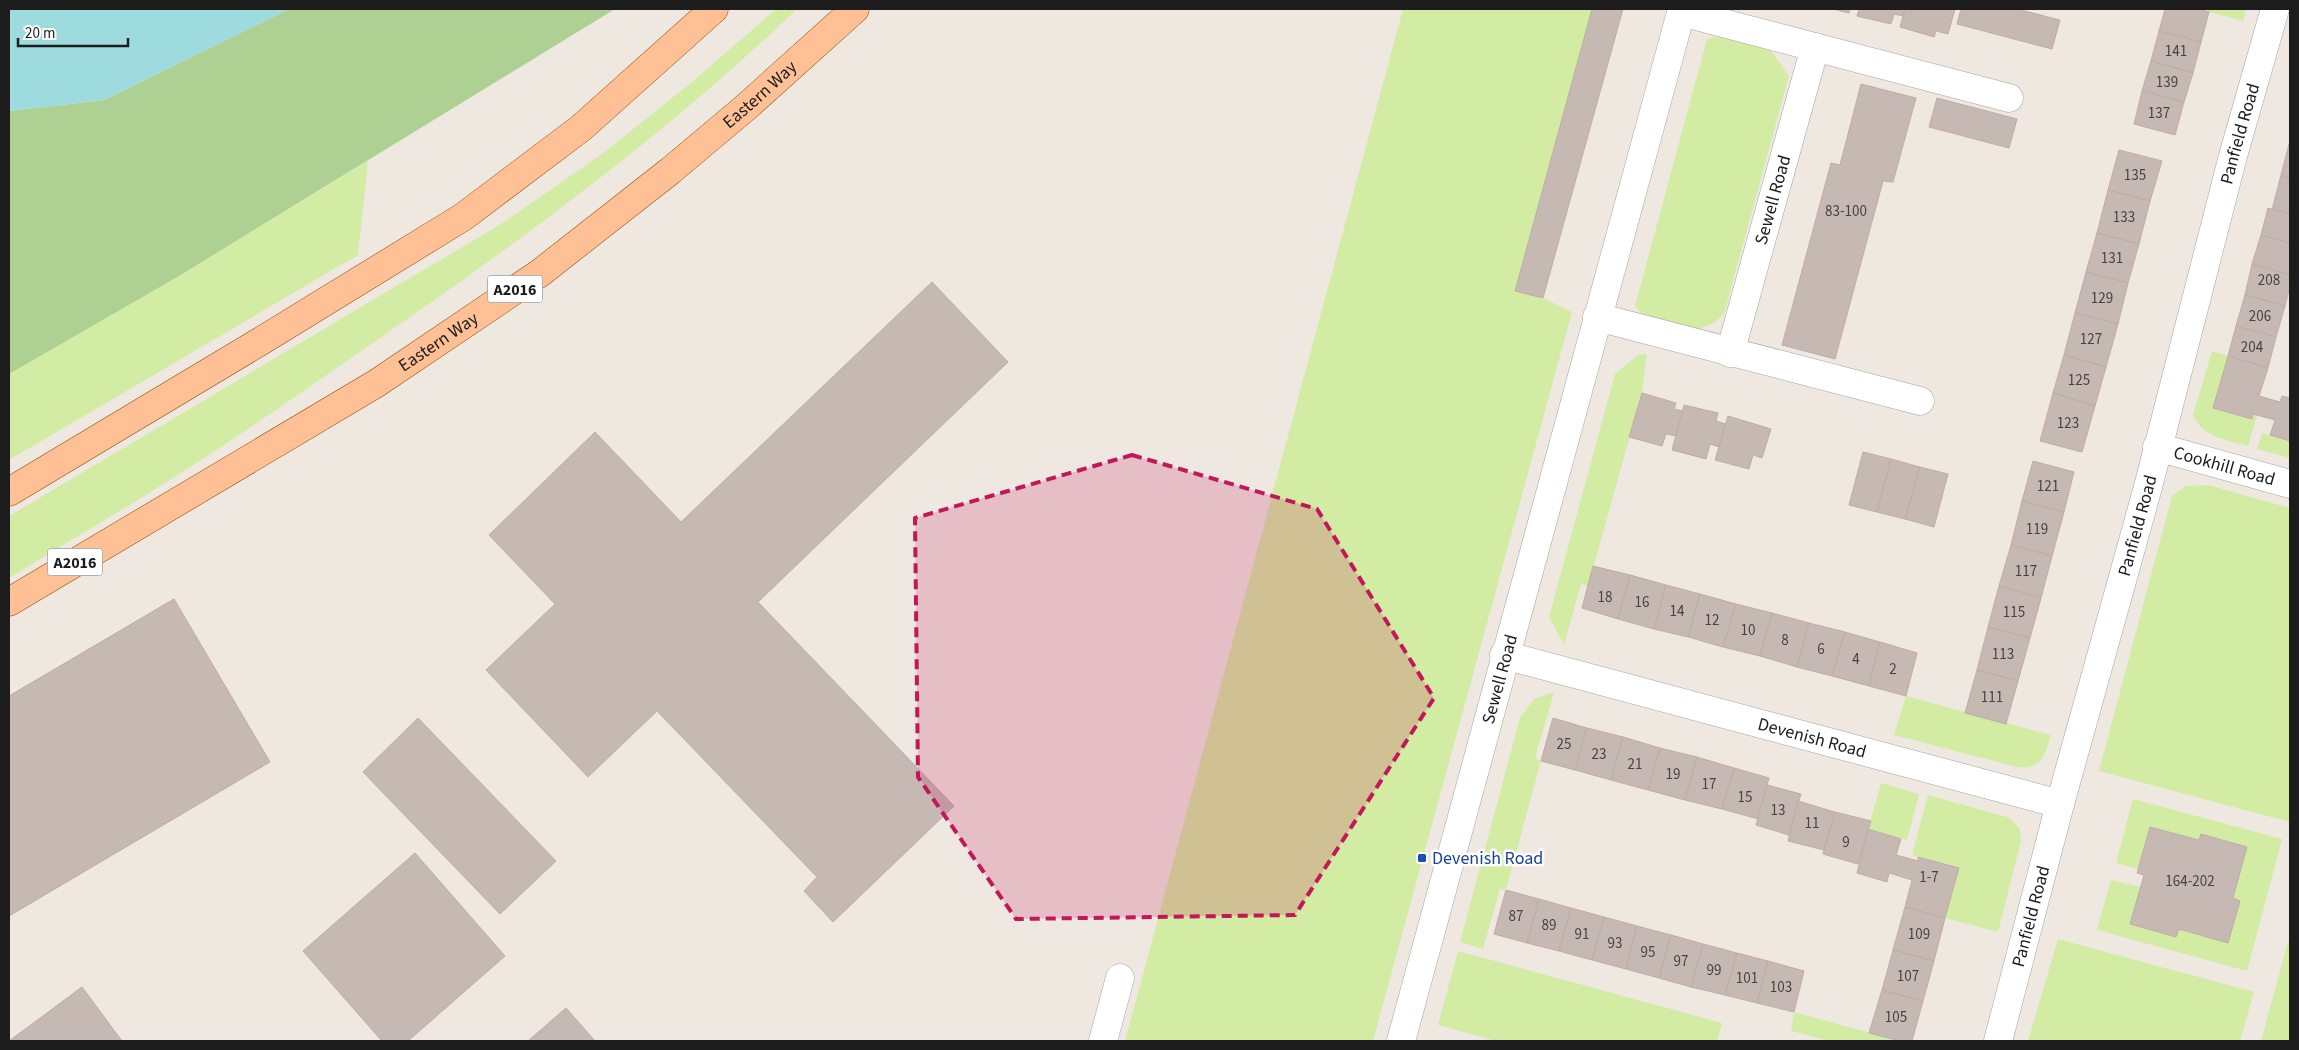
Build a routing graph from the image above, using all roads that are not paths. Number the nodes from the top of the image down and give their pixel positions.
1 (714, 9) edge
2 (855, 9) edge
3 (2275, 9) edge
4 (1681, 10) edge
5 (1815, 47) junction
6 (2009, 98) dead end
7 (1597, 317) junction
8 (1730, 353) junction
9 (1920, 401) dead end
10 (2157, 447) junction
11 (2290, 484) edge
12 (9, 492) edge
13 (9, 602) edge
14 (1504, 656) junction
15 (2060, 804) junction
16 (1120, 978) dead end
17 (1103, 1041) edge
18 (1401, 1041) edge
19 (1998, 1041) edge

1 - 12 main road
2 - 13 main road, Eastern Way / A2016
3 - 10 street, Panfield Road
4 - 5 street, Sewell Road
4 - 7 street, Sewell Road
5 - 6 street, Sewell Road
5 - 8 street, Sewell Road
7 - 8 street
7 - 14 street, Sewell Road
8 - 9 street
10 - 11 street, Cookhill Road
10 - 15 street, Panfield Road
14 - 15 street, Devenish Road
14 - 18 street, Sewell Road
15 - 19 street, Panfield Road
16 - 17 street

